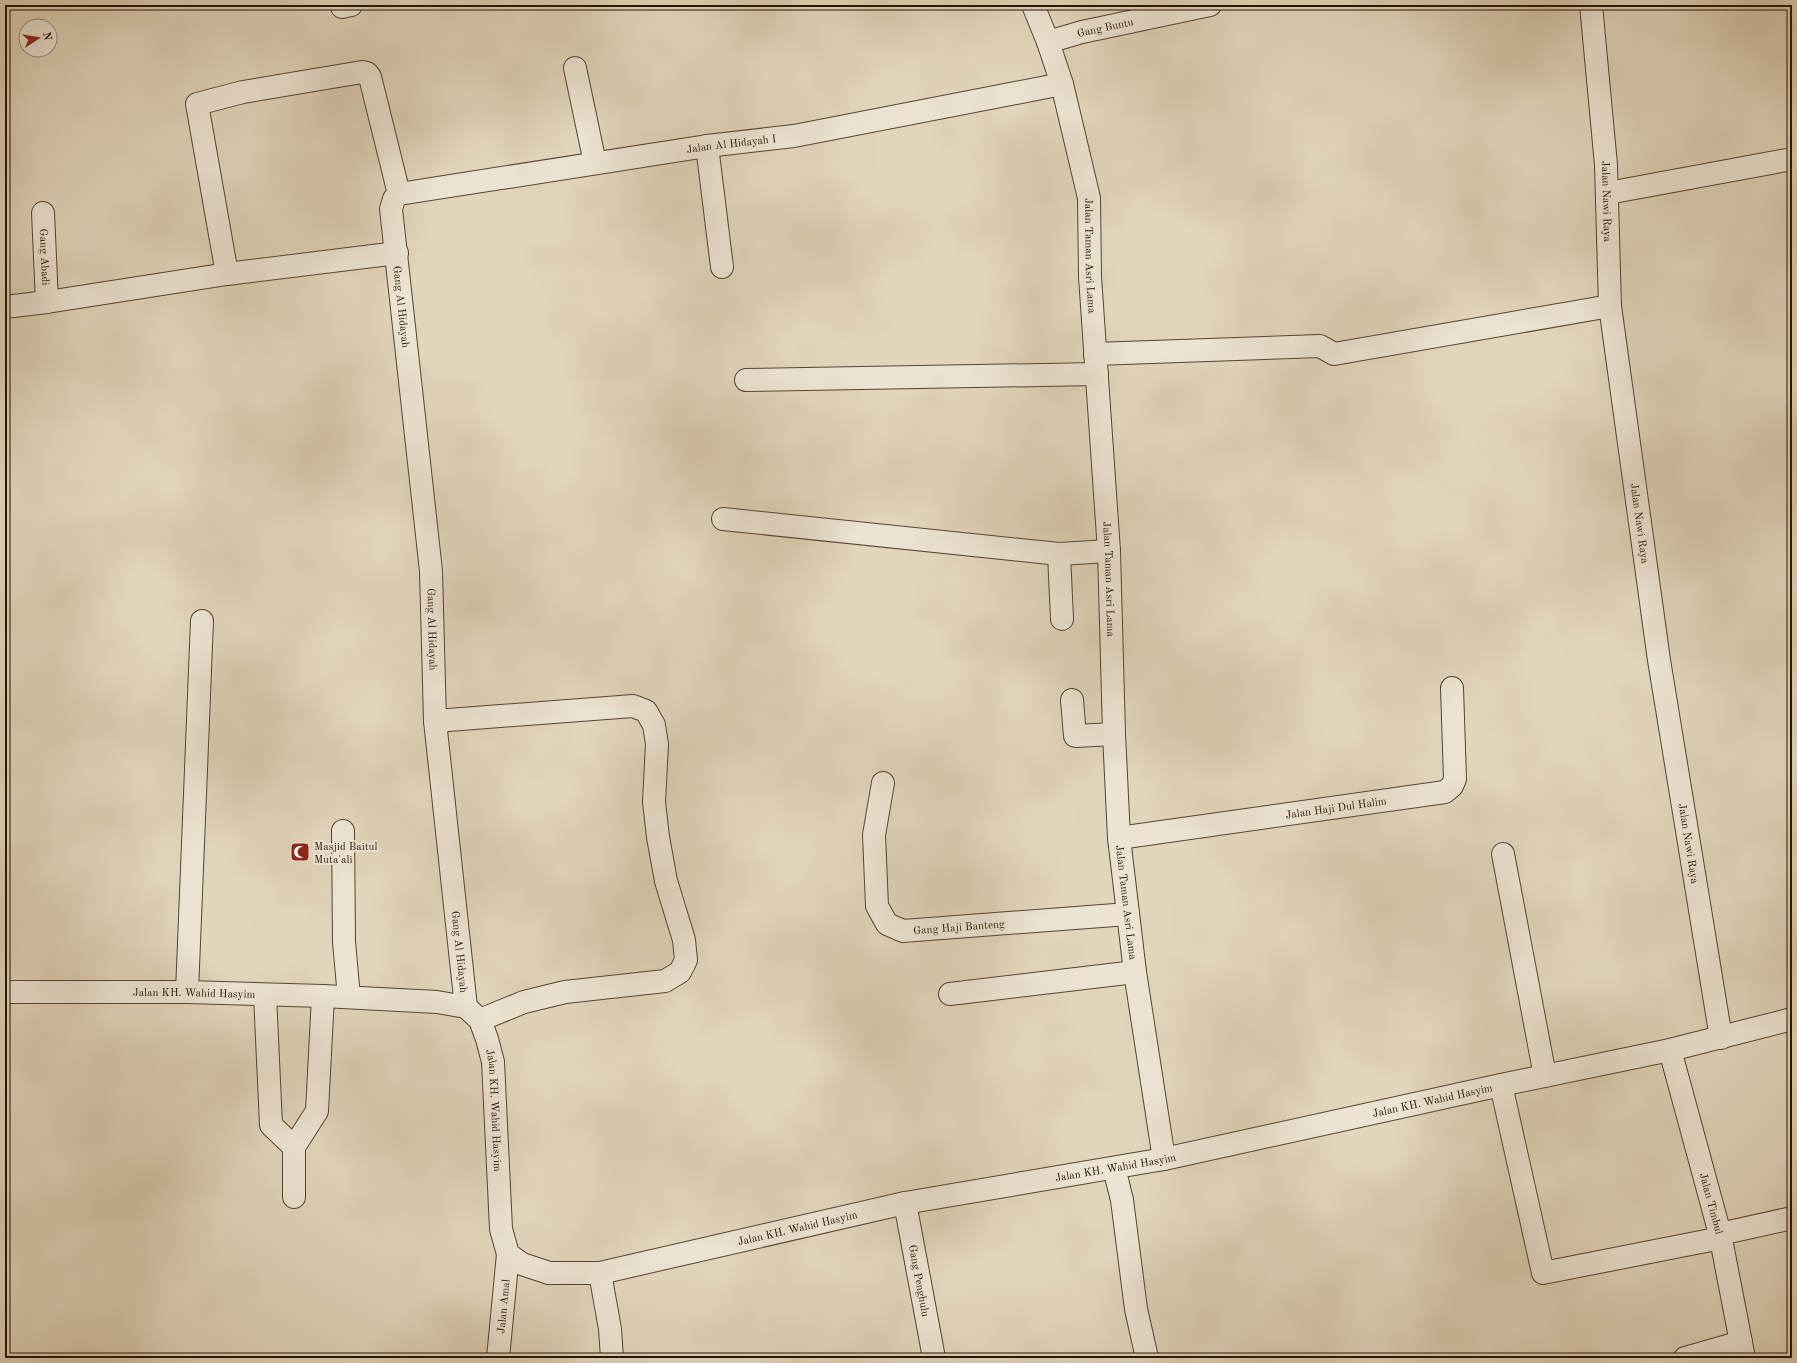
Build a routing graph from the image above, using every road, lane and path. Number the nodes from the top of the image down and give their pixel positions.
1 (1033, 5) edge
2 (1210, 5) edge
3 (1591, 5) edge
4 (1048, 42) junction
5 (575, 68) dead end
6 (1062, 84) junction
7 (707, 146) junction
8 (1792, 160) edge
9 (595, 163) junction
10 (1608, 193) junction
11 (399, 194) junction
12 (43, 213) dead end
13 (397, 253) junction
14 (722, 267) dead end
15 (227, 274) junction
16 (47, 302) junction
17 (5, 306) edge
18 (1610, 306) junction
19 (1096, 364) junction
20 (746, 380) dead end
21 (722, 519) dead end
22 (1109, 551) junction
23 (1059, 554) junction
24 (1062, 619) dead end
25 (202, 621) dead end
26 (1452, 688) dead end
27 (1072, 700) dead end
28 (435, 721) junction
29 (1114, 734) junction
30 (883, 783) dead end
31 (343, 831) dead end
32 (1120, 838) junction
33 (1503, 854) dead end
34 (1128, 914) junction
35 (1135, 972) junction
36 (5, 992) edge
37 (187, 992) junction
38 (950, 994) dead end
39 (265, 995) junction
40 (323, 996) junction
41 (349, 997) junction
42 (473, 1013) junction
43 (1792, 1019) edge
44 (1721, 1038) junction
45 (1670, 1050) junction
46 (1545, 1076) junction
47 (1501, 1085) junction
48 (294, 1147) junction
49 (1164, 1159) junction
50 (1114, 1168) junction
51 (294, 1197) dead end
52 (905, 1203) junction
53 (1792, 1218) edge
54 (1720, 1236) junction
55 (508, 1254) junction
56 (600, 1273) junction
57 (1742, 1350) edge
58 (498, 1358) edge
59 (612, 1358) edge
60 (934, 1358) edge
61 (1146, 1358) edge
62 (1685, 1358) edge

1 - 4 street, Jalan Taman Asri Lama
2 - 4 street, Gang Buntu
3 - 10 street, Jalan Nawi Raya
4 - 6 street, Jalan Taman Asri Lama
5 - 9 street
6 - 7 street, Jalan Al Hidayah I
6 - 19 street, Jalan Taman Asri Lama
7 - 9 street, Jalan Al Hidayah I
7 - 14 street
8 - 10 street
9 - 11 street, Jalan Al Hidayah I
10 - 18 street, Jalan Nawi Raya
11 - 13 street, Gang Al Hidayah
11 - 15 street
12 - 16 street, Gang Abadi
13 - 15 street
13 - 28 street, Gang Al Hidayah
15 - 16 street
16 - 17 street
18 - 19 street
18 - 44 street, Jalan Nawi Raya
19 - 20 street
19 - 22 street, Jalan Taman Asri Lama
21 - 23 street
22 - 23 street
22 - 29 street, Jalan Taman Asri Lama
23 - 24 street
25 - 37 street
26 - 32 street, Jalan Haji Dul Halim
27 - 29 street
28 - 42 street, Gang Al Hidayah
28 - 42 street
29 - 32 street, Jalan Taman Asri Lama
30 - 34 street, Gang Haji Banteng
31 - 41 street
32 - 34 street, Jalan Taman Asri Lama
33 - 46 street
34 - 35 street, Jalan Taman Asri Lama
35 - 38 street
35 - 49 street, Jalan Taman Asri Lama
36 - 37 street, Jalan KH. Wahid Hasyim
37 - 39 street, Jalan KH. Wahid Hasyim
39 - 40 street, Jalan KH. Wahid Hasyim
39 - 48 street
40 - 41 street, Jalan KH. Wahid Hasyim
40 - 48 street
41 - 42 street, Jalan KH. Wahid Hasyim
42 - 55 street, Jalan KH. Wahid Hasyim
43 - 44 street, Jalan KH. Wahid Hasyim
44 - 45 street, Jalan KH. Wahid Hasyim
45 - 46 street, Jalan KH. Wahid Hasyim
45 - 54 street, Jalan Timbul
46 - 47 street, Jalan KH. Wahid Hasyim
47 - 49 street, Jalan KH. Wahid Hasyim
47 - 54 street
48 - 51 street
49 - 50 street, Jalan KH. Wahid Hasyim
50 - 52 street, Jalan KH. Wahid Hasyim
50 - 61 street
52 - 56 street, Jalan KH. Wahid Hasyim
52 - 60 street, Gang Penghulu
53 - 54 street
54 - 57 street, Jalan Timbul
55 - 56 street, Jalan KH. Wahid Hasyim
55 - 58 street, Jalan Amal
56 - 59 street
57 - 62 street

